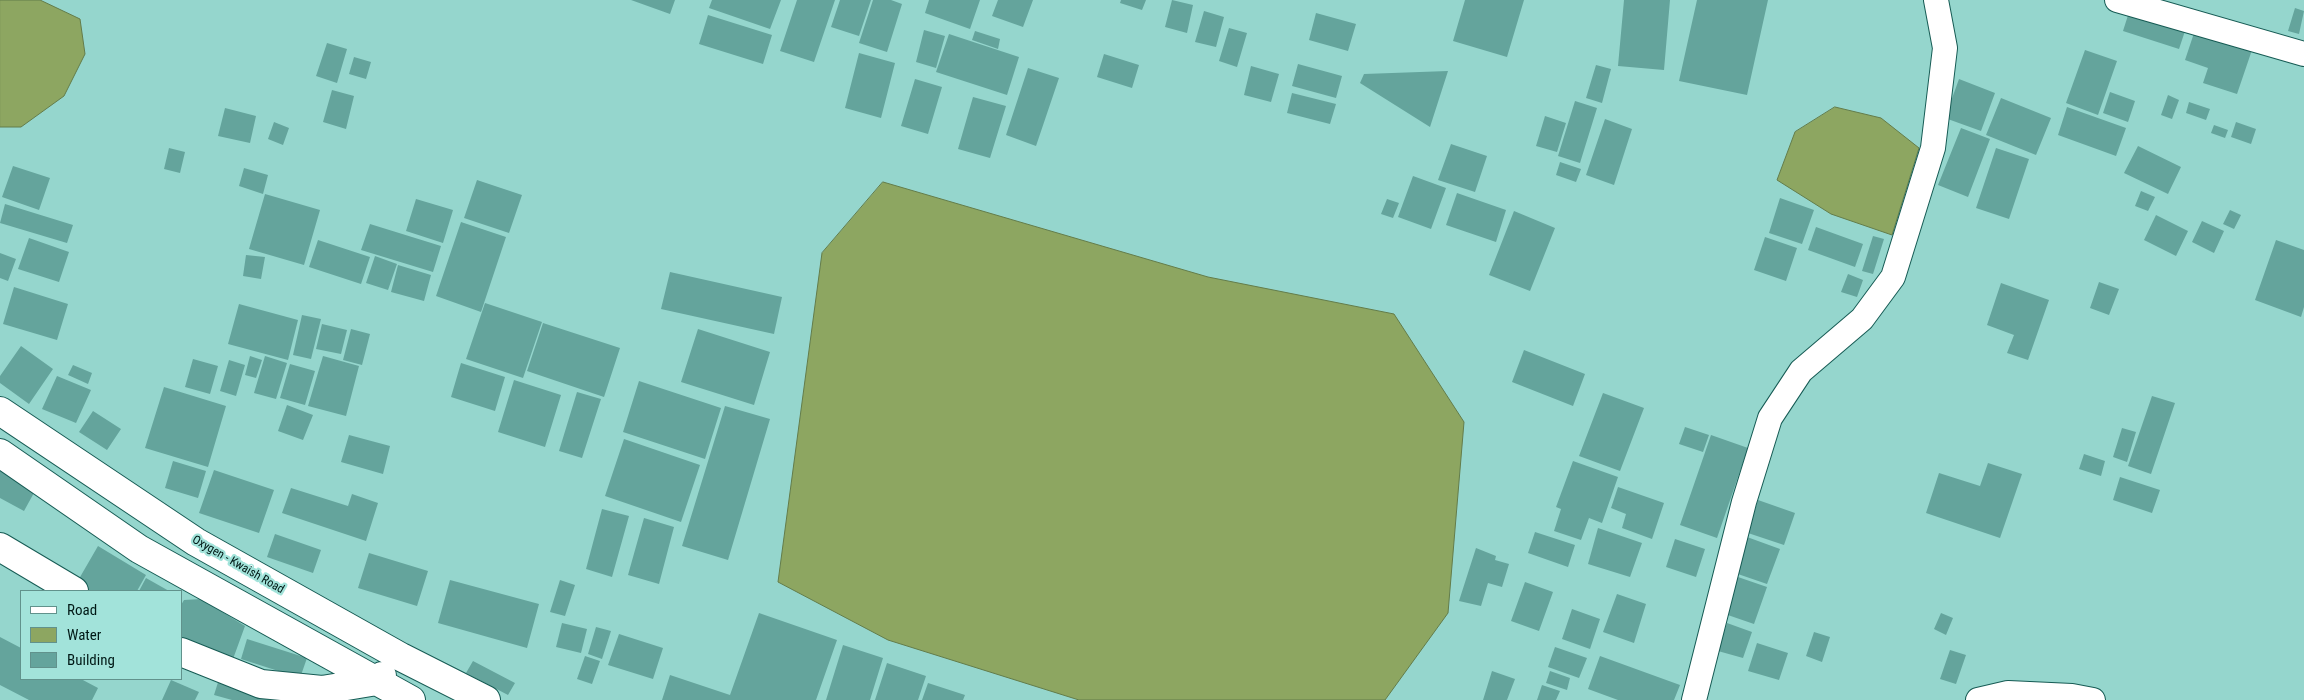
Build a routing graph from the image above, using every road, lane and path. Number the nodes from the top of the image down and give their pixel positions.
1 (1936, 0) edge
2 (2118, 0) edge
3 (2304, 54) edge
4 (0, 411) edge
5 (0, 453) edge
6 (0, 547) edge
7 (72, 590) edge
8 (182, 652) edge
9 (401, 658) junction
10 (377, 681) junction
11 (411, 700) edge
12 (486, 700) edge
13 (1694, 700) edge
14 (1978, 700) edge
15 (2093, 700) edge

1 - 13 street
2 - 3 street
4 - 9 main road, Oxygen - Kwaish Road
5 - 10 main road
6 - 7 main road
8 - 10 main road
9 - 10 main road
9 - 12 main road, Oxygen - Kwaish Road
10 - 11 main road
14 - 15 street

